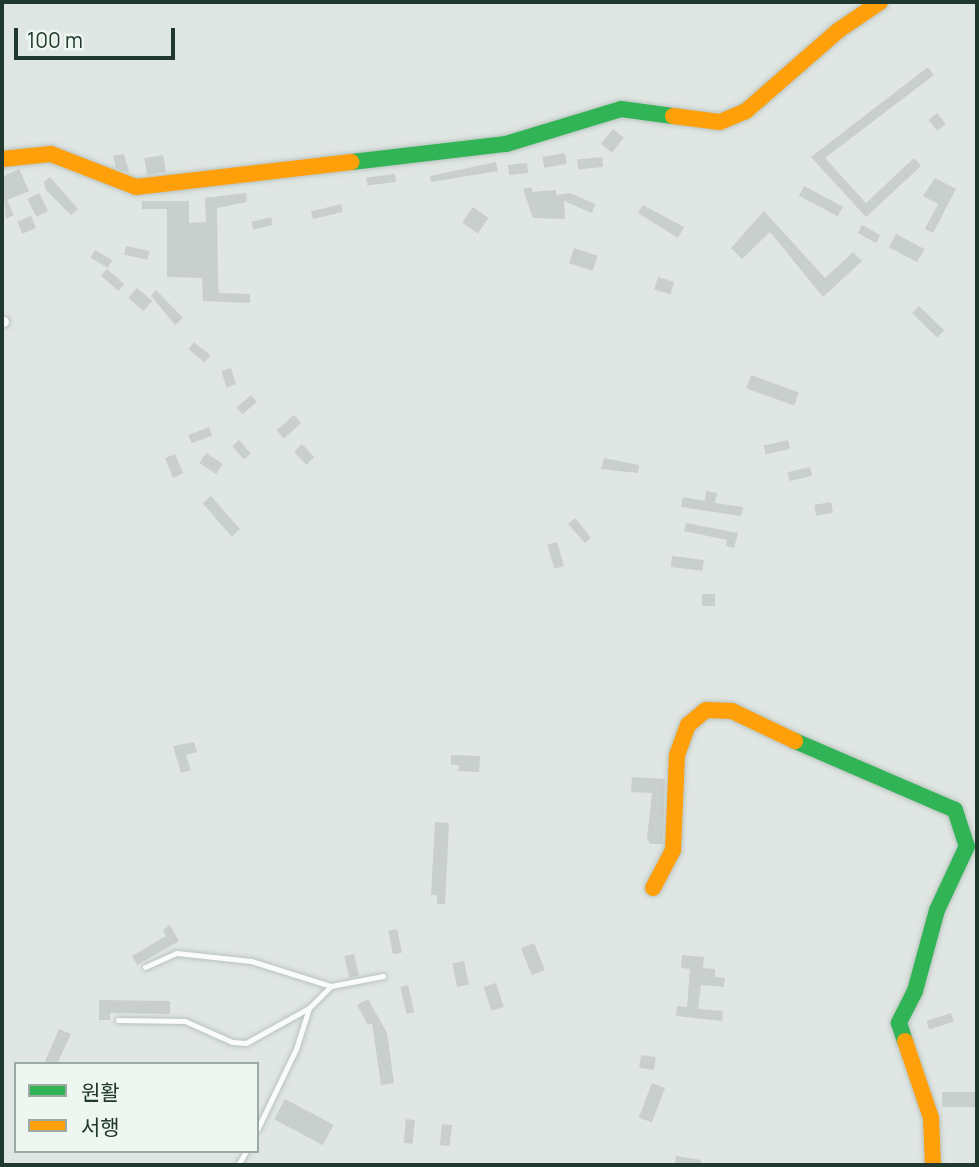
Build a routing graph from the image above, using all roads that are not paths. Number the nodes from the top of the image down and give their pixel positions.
1 (880, 2) edge
2 (3, 158) edge
3 (653, 888) dead end
4 (145, 967) dead end
5 (383, 976) dead end
6 (331, 986) junction
7 (309, 1008) junction
8 (118, 1020) dead end
9 (259, 1126) edge
10 (933, 1165) edge

1 - 2 street
3 - 10 street
4 - 6 lane
5 - 6 lane
6 - 7 lane
7 - 8 lane
7 - 9 lane

